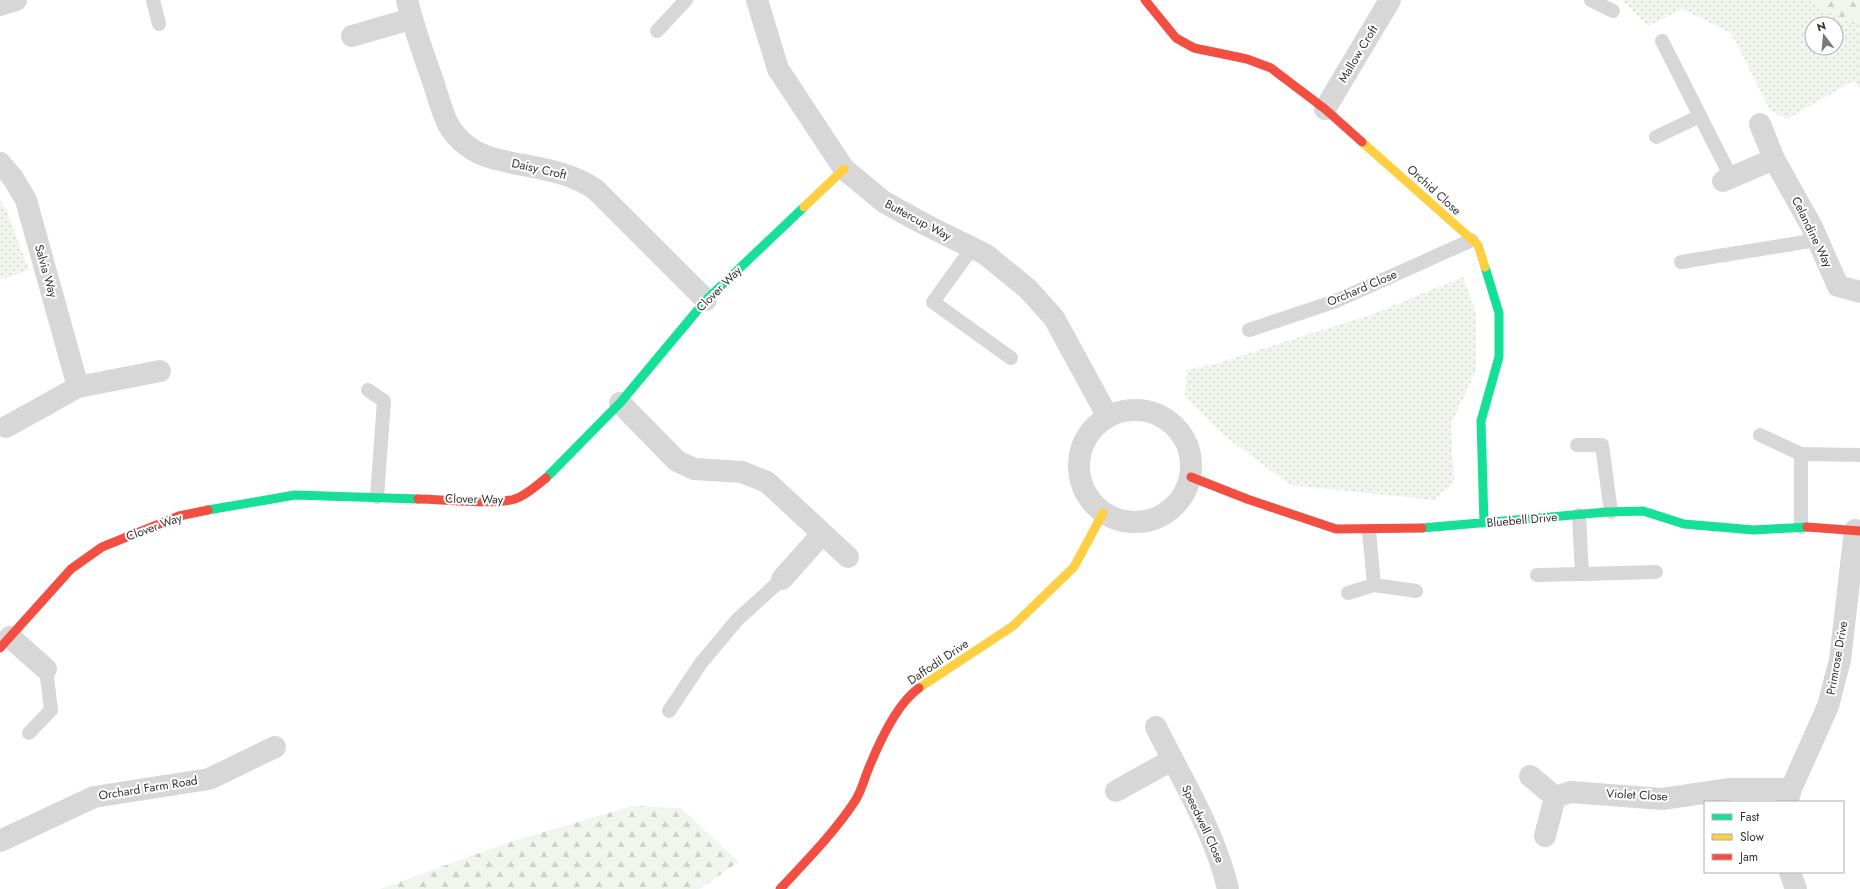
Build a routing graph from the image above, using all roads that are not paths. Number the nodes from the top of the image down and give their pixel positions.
1 (16, 0) edge
2 (153, 0) edge
3 (686, 0) edge
4 (757, 0) edge
5 (1145, 0) edge
6 (1390, 0) edge
7 (1591, 0) edge
8 (0, 5) edge
9 (409, 10) edge
10 (1613, 11) dead end
11 (159, 24) dead end
12 (657, 31) dead end
13 (352, 36) dead end
14 (1662, 41) dead end
15 (1325, 109) junction
16 (1700, 116) junction
17 (1760, 124) dead end
18 (1656, 137) dead end
19 (1774, 160) junction
20 (0, 163) edge
21 (844, 169) junction
22 (1727, 179) joint
23 (1472, 240) junction
24 (1817, 240) junction
25 (972, 248) junction
26 (1681, 262) dead end
27 (1860, 292) edge
28 (706, 300) junction
29 (1249, 330) dead end
30 (1011, 358) dead end
31 (160, 371) dead end
32 (78, 386) junction
33 (368, 390) dead end
34 (620, 403) junction
35 (1108, 417) junction
36 (6, 427) dead end
37 (1760, 435) dead end
38 (1577, 444) dead end
39 (1801, 454) junction
40 (1860, 455) edge
41 (1191, 477) junction
42 (377, 497) junction
43 (1103, 512) junction
44 (1611, 512) junction
45 (1579, 515) junction
46 (1484, 523) junction
47 (1801, 527) junction
48 (1369, 530) junction
49 (1858, 530) edge
50 (822, 534) junction
51 (848, 557) dead end
52 (1656, 572) dead end
53 (1582, 574) junction
54 (1538, 575) dead end
55 (782, 579) joint
56 (1374, 585) junction
57 (1416, 590) dead end
58 (1348, 592) dead end
59 (5, 643) edge
60 (46, 669) joint
61 (669, 711) dead end
62 (1156, 727) dead end
63 (29, 733) dead end
64 (275, 747) dead end
65 (1172, 760) junction
66 (1530, 776) dead end
67 (1116, 791) dead end
68 (1789, 795) edge
69 (1555, 797) junction
70 (1545, 836) dead end
71 (0, 841) edge
72 (1790, 873) edge
73 (780, 889) edge
74 (1228, 889) edge
75 (1796, 889) edge

1 - 8 street
2 - 11 lane
3 - 12 lane
4 - 21 street, Buttercup Way
5 - 15 street, Orchid Close
6 - 15 street, Mallow Croft
7 - 10 lane
9 - 13 street, Daisy Croft
9 - 28 street, Daisy Croft
14 - 16 lane
15 - 23 street, Orchid Close
16 - 18 lane
16 - 22 lane
17 - 19 street, Celandine Way
19 - 22 street
19 - 24 street, Celandine Way
20 - 32 street, Salvia Way
21 - 25 street, Buttercup Way
21 - 28 street, Clover Way
23 - 29 lane, Orchard Close
23 - 46 street, Orchid Close
24 - 26 lane
24 - 27 street, Celandine Way
25 - 30 lane
25 - 35 street, Buttercup Way
28 - 34 street, Clover Way
31 - 32 street
32 - 36 street
33 - 42 lane
34 - 42 street, Clover Way
34 - 50 street
35 - 41 street
35 - 43 street
37 - 39 lane
38 - 44 lane
39 - 40 lane
39 - 47 lane
41 - 43 street
41 - 48 street, Bluebell Drive
42 - 59 street, Clover Way
43 - 73 street, Daffodil Drive
44 - 45 street, Bluebell Drive
44 - 47 street, Bluebell Drive
45 - 46 street, Bluebell Drive
45 - 53 lane
46 - 48 street, Bluebell Drive
47 - 49 street, Bluebell Drive
48 - 56 lane
49 - 68 street, Primrose Drive
50 - 51 street
50 - 55 street
52 - 53 lane
53 - 54 lane
55 - 61 lane
56 - 57 lane
56 - 58 lane
59 - 60 street, Clover Way
60 - 63 lane
62 - 65 street, Speedwell Close
64 - 71 street, Orchard Farm Road
65 - 67 street
65 - 74 street, Speedwell Close
66 - 69 street
68 - 69 street, Violet Close
69 - 70 street
72 - 75 street

